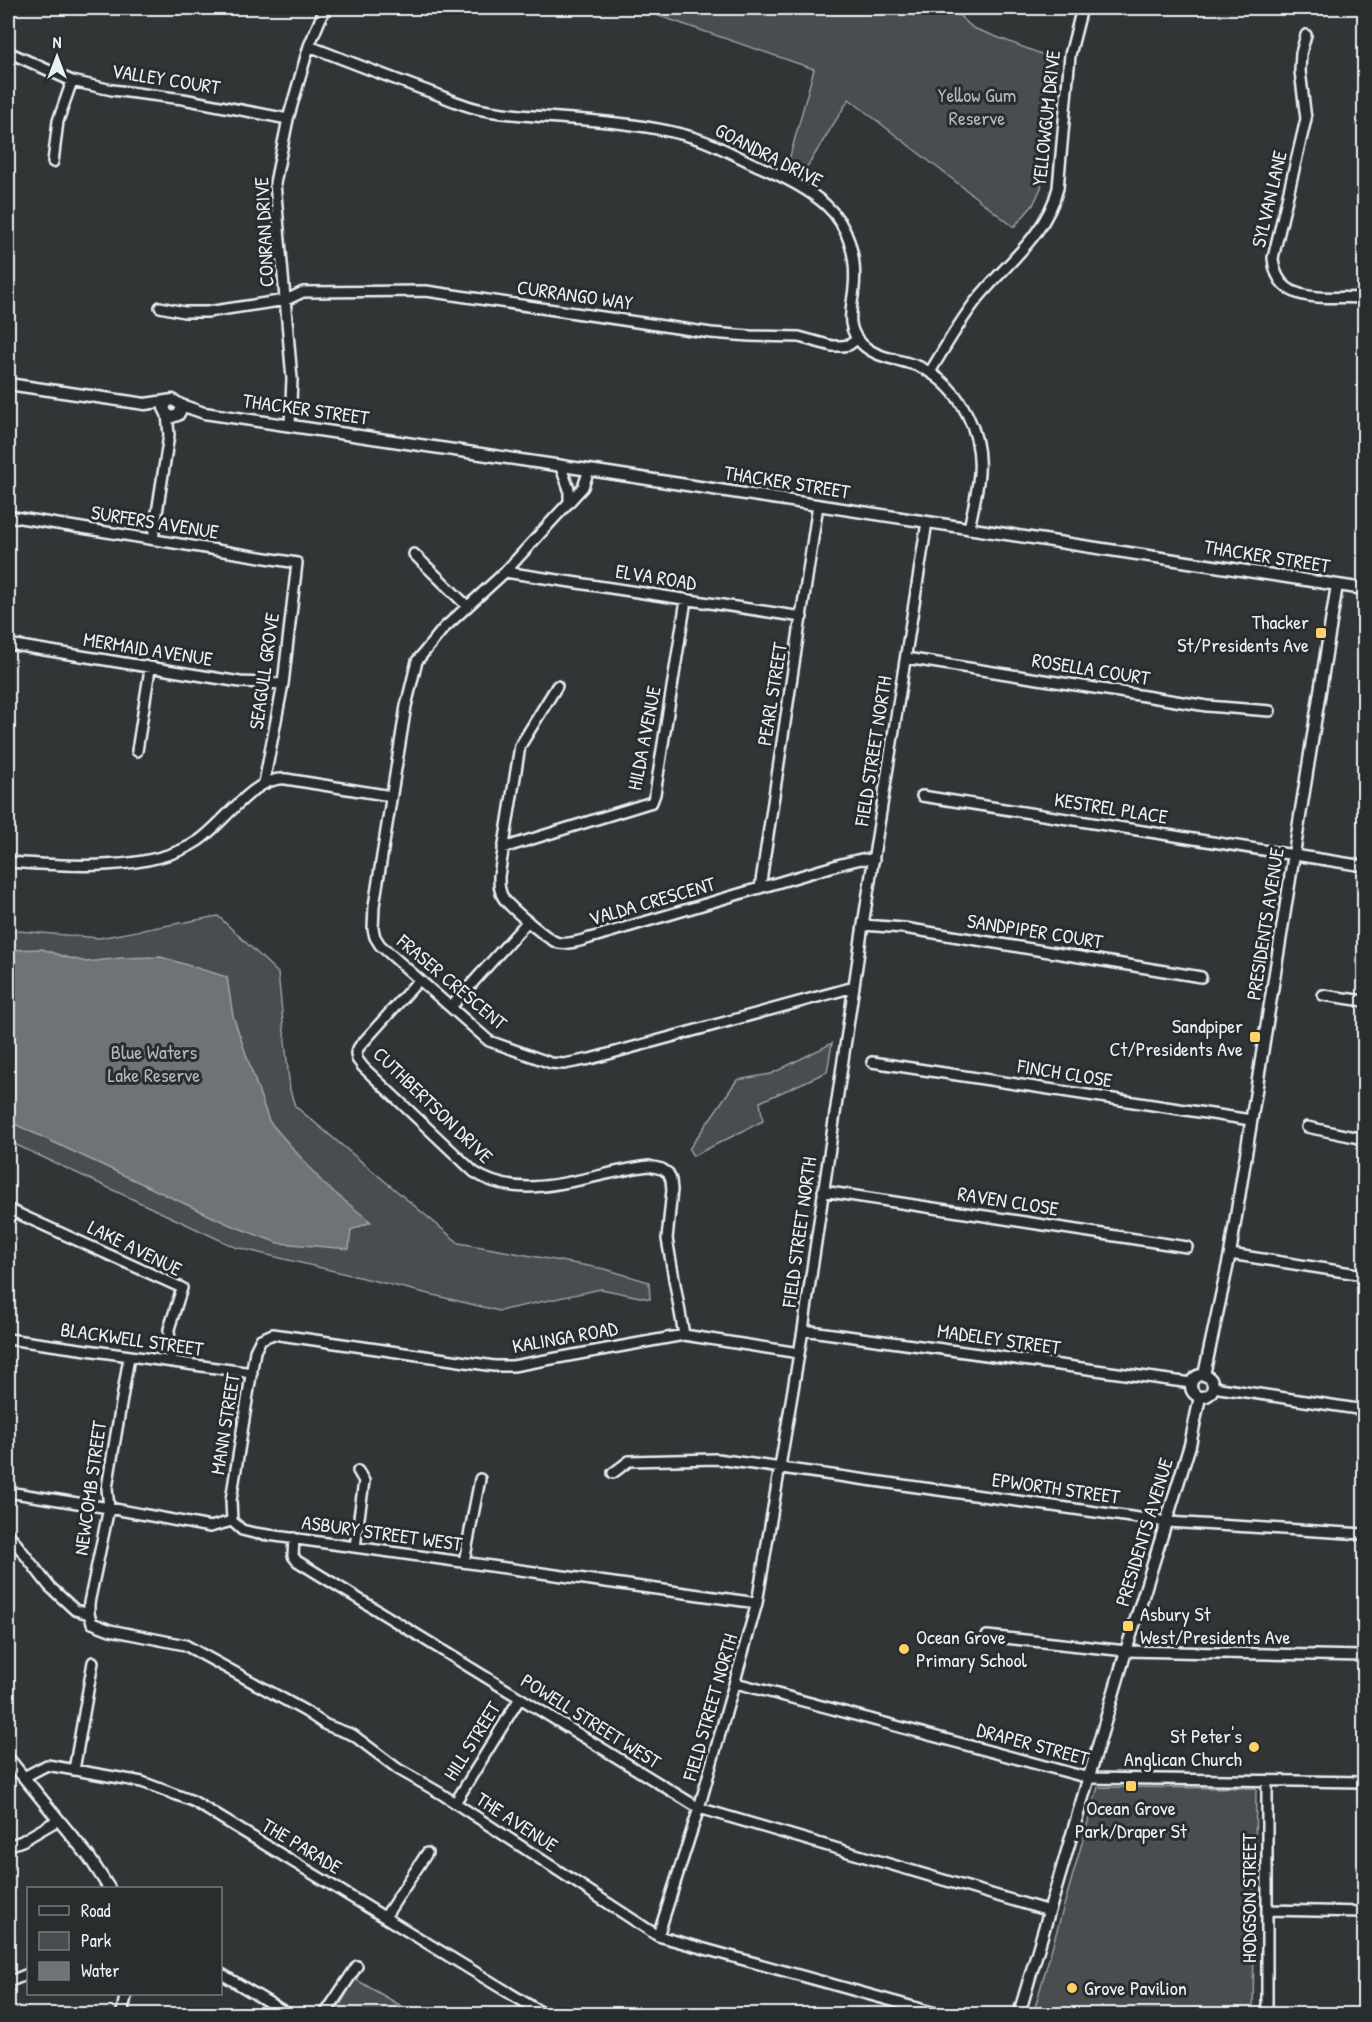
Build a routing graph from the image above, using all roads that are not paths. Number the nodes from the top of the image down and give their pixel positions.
1 (325, 8) edge
2 (1082, 8) edge
3 (1306, 35) dead end
4 (309, 46) junction
5 (8, 52) edge
6 (72, 81) junction
7 (288, 119) junction
8 (53, 162) dead end
9 (1365, 298) edge
10 (286, 300) junction
11 (160, 307) dead end
12 (857, 339) junction
13 (930, 372) junction
14 (8, 384) edge
15 (173, 411) junction
16 (290, 424) junction
17 (560, 465) junction
18 (589, 470) junction
19 (569, 503) junction
20 (818, 505) junction
21 (8, 518) edge
22 (927, 522) junction
23 (969, 529) junction
24 (153, 539) junction
25 (414, 554) dead end
26 (297, 563) joint
27 (506, 572) junction
28 (1337, 585) junction
29 (1365, 589) edge
30 (686, 600) junction
31 (467, 606) junction
32 (802, 617) junction
33 (8, 644) edge
34 (906, 658) junction
35 (150, 669) junction
36 (283, 684) junction
37 (557, 686) dead end
38 (1270, 711) dead end
39 (137, 751) dead end
40 (264, 783) junction
41 (391, 796) junction
42 (922, 796) dead end
43 (503, 848) junction
44 (1295, 856) junction
45 (874, 860) junction
46 (8, 862) edge
47 (1365, 866) edge
48 (760, 888) junction
49 (528, 921) junction
50 (863, 925) junction
51 (1201, 977) dead end
52 (419, 980) junction
53 (854, 987) junction
54 (1323, 995) dead end
55 (1365, 1001) edge
56 (451, 1007) junction
57 (872, 1062) dead end
58 (1251, 1120) junction
59 (1307, 1127) dead end
60 (1365, 1139) edge
61 (824, 1191) junction
62 (8, 1209) edge
63 (1187, 1247) dead end
64 (1230, 1254) junction
65 (1365, 1275) edge
66 (803, 1330) junction
67 (684, 1335) junction
68 (266, 1336) joint
69 (8, 1339) edge
70 (799, 1353) junction
71 (129, 1357) junction
72 (171, 1362) junction
73 (252, 1373) junction
74 (1203, 1374) junction
75 (1191, 1383) junction
76 (1213, 1387) junction
77 (1200, 1397) junction
78 (1365, 1410) edge
79 (780, 1468) junction
80 (358, 1471) dead end
81 (613, 1473) dead end
82 (480, 1479) dead end
83 (8, 1492) edge
84 (109, 1508) junction
85 (232, 1521) junction
86 (1167, 1522) junction
87 (8, 1533) edge
88 (1365, 1534) edge
89 (294, 1538) junction
90 (355, 1547) junction
91 (464, 1562) junction
92 (757, 1603) junction
93 (88, 1614) junction
94 (987, 1636) dead end
95 (1126, 1651) junction
96 (1365, 1656) edge
97 (93, 1662) dead end
98 (736, 1683) junction
99 (520, 1698) junction
100 (8, 1758) edge
101 (74, 1770) junction
102 (24, 1777) junction
103 (1089, 1778) junction
104 (1267, 1781) junction
105 (1365, 1782) edge
106 (455, 1803) junction
107 (699, 1808) junction
108 (58, 1820) junction
109 (8, 1846) edge
110 (427, 1853) dead end
111 (107, 1887) edge
112 (1267, 1910) junction
113 (1049, 1911) junction
114 (1365, 1912) edge
115 (385, 1917) junction
116 (658, 1936) junction
117 (357, 1965) dead end
118 (27, 1974) edge
119 (222, 1974) edge
120 (8, 1982) edge
121 (126, 1995) edge
122 (122, 2014) edge
123 (288, 2014) edge
124 (325, 2014) edge
125 (544, 2014) edge
126 (939, 2014) edge
127 (1021, 2014) edge
128 (1267, 2014) edge

1 - 4 street, CONRAN DRIVE
2 - 13 street, YELLOWGUM DRIVE
3 - 9 street, SYLVAN LANE
4 - 7 street, CONRAN DRIVE
4 - 12 street, GOANDRA DRIVE
5 - 6 street, VALLEY COURT
6 - 7 street, VALLEY COURT
6 - 8 street
7 - 10 street, CONRAN DRIVE
10 - 11 street, CURRANGO WAY
10 - 12 street, CURRANGO WAY
10 - 16 street, CONRAN DRIVE
12 - 13 street
13 - 23 street
14 - 15 street, THACKER STREET
15 - 16 street, THACKER STREET
15 - 24 street
16 - 17 street, THACKER STREET
17 - 18 street, THACKER STREET
17 - 19 street
18 - 19 street, FRASER CRESCENT
18 - 20 street, THACKER STREET
19 - 27 street, FRASER CRESCENT
20 - 22 street, THACKER STREET
20 - 32 street, PEARL STREET
21 - 24 street, SURFERS AVENUE
22 - 23 street, THACKER STREET
22 - 34 street, FIELD STREET NORTH
23 - 28 street, THACKER STREET
24 - 26 street, SURFERS AVENUE
25 - 31 street
26 - 36 street, SEAGULL GROVE
27 - 30 street, ELVA ROAD
27 - 31 street, FRASER CRESCENT
28 - 29 street, THACKER STREET
28 - 44 street, PRESIDENTS AVENUE
30 - 32 street, ELVA ROAD
30 - 43 street, HILDA AVENUE
31 - 41 street, FRASER CRESCENT
32 - 48 street, PEARL STREET
33 - 35 street, MERMAID AVENUE
34 - 38 street, ROSELLA COURT
34 - 45 street, FIELD STREET NORTH
35 - 36 street, MERMAID AVENUE
35 - 39 street
36 - 40 street, SEAGULL GROVE
37 - 43 street, VALDA CRESCENT
40 - 41 street
40 - 46 street
41 - 52 street, FRASER CRESCENT
42 - 44 street, KESTREL PLACE
43 - 49 street, VALDA CRESCENT
44 - 47 street, KESTREL PLACE
44 - 58 street, PRESIDENTS AVENUE
45 - 48 street, VALDA CRESCENT
45 - 50 street, FIELD STREET NORTH
48 - 49 street, VALDA CRESCENT
49 - 56 street
50 - 51 street, SANDPIPER COURT
50 - 53 street, FIELD STREET NORTH
52 - 56 street, FRASER CRESCENT
52 - 67 street, CUTHBERTSON DRIVE
53 - 56 street, FRASER CRESCENT
53 - 61 street, FIELD STREET NORTH
54 - 55 street
57 - 58 street, FINCH CLOSE
58 - 64 street, PRESIDENTS AVENUE
59 - 60 street
61 - 63 street, RAVEN CLOSE
61 - 66 street, FIELD STREET NORTH
62 - 72 street, LAKE AVENUE
64 - 65 street
64 - 74 street, PRESIDENTS AVENUE
66 - 70 street, FIELD STREET NORTH
66 - 75 street, MADELEY STREET
67 - 68 street, KALINGA ROAD
67 - 70 street, KALINGA ROAD
68 - 73 street, MANN STREET
69 - 71 street, BLACKWELL STREET
70 - 79 street, FIELD STREET NORTH
71 - 72 street, BLACKWELL STREET
71 - 84 street, NEWCOMB STREET
72 - 73 street, BLACKWELL STREET
73 - 85 street, MANN STREET
74 - 75 street
74 - 76 street
75 - 77 street
76 - 77 street
76 - 78 street
77 - 86 street, PRESIDENTS AVENUE
79 - 81 street, EPWORTH STREET
79 - 86 street, EPWORTH STREET
79 - 92 street, FIELD STREET NORTH
80 - 90 street
82 - 91 street
83 - 84 street
84 - 85 street
84 - 93 street, NEWCOMB STREET
85 - 89 street, ASBURY STREET WEST
86 - 88 street, EPWORTH STREET
86 - 95 street, PRESIDENTS AVENUE
87 - 93 street
89 - 90 street, ASBURY STREET WEST
89 - 99 street, POWELL STREET WEST
90 - 91 street, ASBURY STREET WEST
91 - 92 street, ASBURY STREET WEST
92 - 98 street, FIELD STREET NORTH
93 - 106 street, THE AVENUE
94 - 95 street
95 - 96 street
95 - 103 street, PRESIDENTS AVENUE
97 - 101 street
98 - 103 street, DRAPER STREET
98 - 107 street, FIELD STREET NORTH
99 - 106 street, HILL STREET
99 - 107 street, POWELL STREET WEST
100 - 102 street
101 - 102 street, THE PARADE
101 - 115 street, THE PARADE
102 - 108 street
103 - 104 street, DRAPER STREET
103 - 113 street, PRESIDENTS AVENUE
104 - 105 street, DRAPER STREET
104 - 112 street, HODGSON STREET
106 - 116 street, THE AVENUE
107 - 113 street, POWELL STREET WEST
107 - 116 street, FIELD STREET NORTH
108 - 109 street
108 - 111 street
110 - 115 street
112 - 114 street
112 - 128 street, HODGSON STREET
113 - 127 street, PRESIDENTS AVENUE
115 - 125 street, THE PARADE
116 - 126 street, THE AVENUE
117 - 124 street
118 - 120 street
119 - 123 street
121 - 122 street

